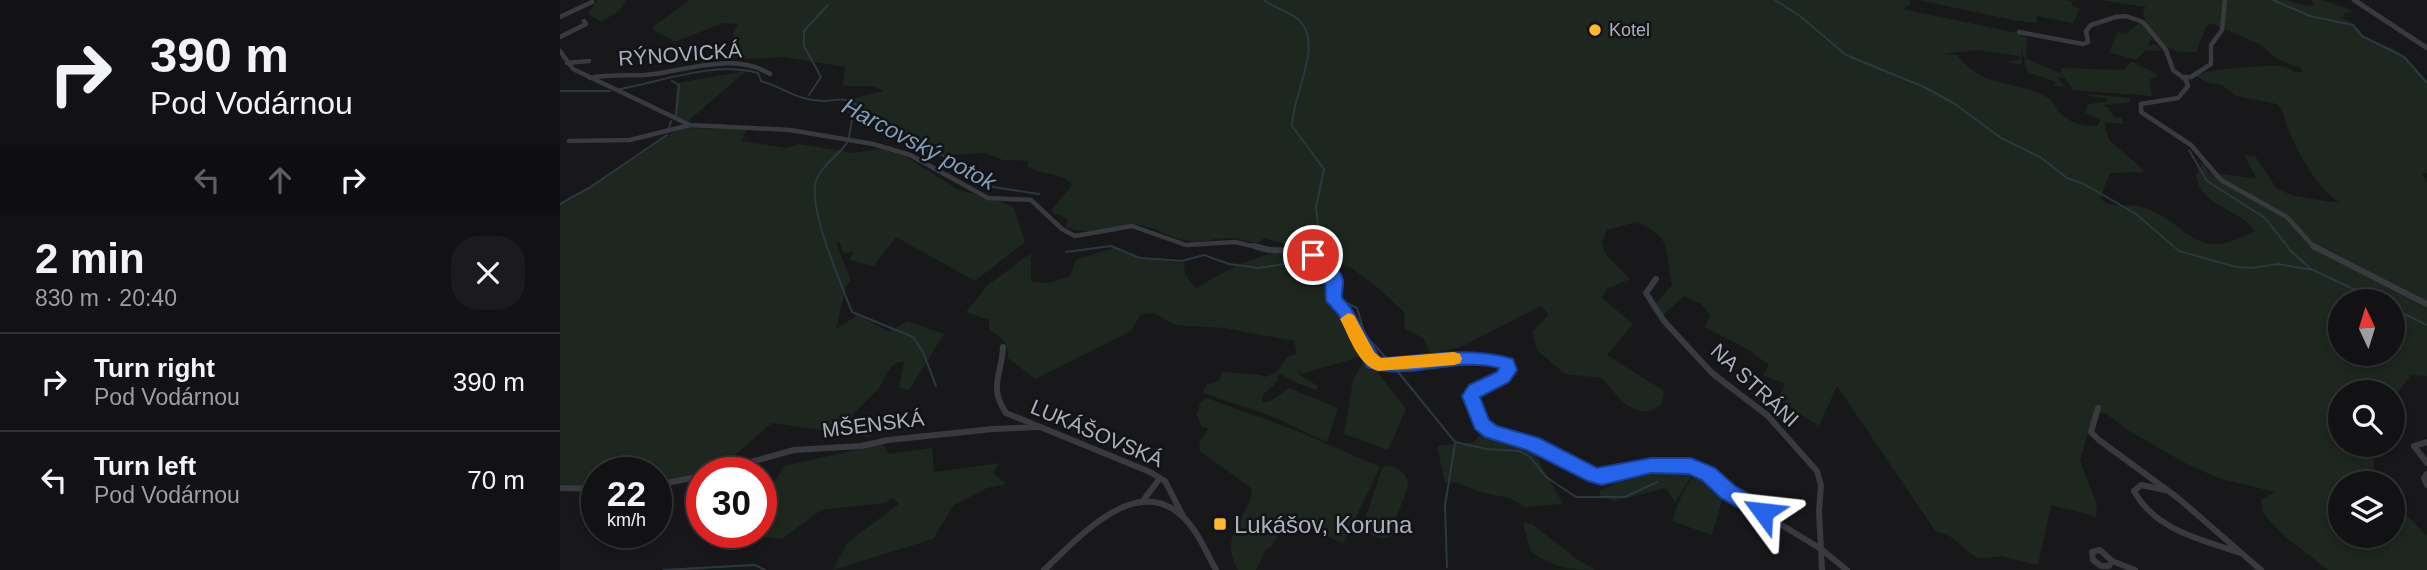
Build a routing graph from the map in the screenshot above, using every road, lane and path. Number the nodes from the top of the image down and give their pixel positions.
1 (2225, 0) edge
2 (2354, 0) edge
3 (592, 2) dead end
4 (560, 17) edge
5 (584, 21) dead end
6 (2019, 32) dead end
7 (560, 37) edge
8 (2427, 48) edge
9 (560, 51) edge
10 (589, 61) dead end
11 (567, 63) junction
12 (770, 74) dead end
13 (2191, 76) junction
14 (2183, 77) junction
15 (590, 78) junction
16 (2188, 82) junction
17 (690, 125) junction
18 (569, 141) dead end
19 (1656, 279) dead end
20 (2427, 304) edge
21 (1003, 347) dead end
22 (2098, 408) dead end
23 (1039, 427) junction
24 (2427, 442) edge
25 (769, 457) edge
26 (2427, 463) edge
27 (2427, 474) edge
28 (1160, 478) junction
29 (2427, 485) edge
30 (560, 488) edge
31 (581, 489) edge
32 (2168, 490) junction
33 (1142, 502) junction
34 (1183, 516) junction
35 (1821, 549) junction
36 (2245, 555) junction
37 (2112, 561) dead end
38 (1044, 570) edge
39 (1216, 570) edge
40 (1822, 570) edge
41 (1847, 570) edge
42 (2135, 570) edge
43 (2260, 570) edge

1 - 13 street
2 - 8 street
3 - 4 street
5 - 7 street
6 - 14 street
9 - 11 street
10 - 11 street
11 - 15 street
12 - 15 street, RÝNOVICKÁ
13 - 14 street
13 - 16 street
14 - 16 street
15 - 17 street
16 - 20 street
17 - 18 street
17 - 35 street
19 - 35 street, NA STRÁNI
21 - 23 street, LUKÁŠOVSKÁ
22 - 32 street
23 - 25 street, MŠENSKÁ
23 - 28 street, LUKÁŠOVSKÁ
24 - 26 street
27 - 29 street
28 - 33 street
28 - 34 street, LUKÁŠOVSKÁ
30 - 31 street
32 - 36 street
32 - 36 street
33 - 34 street
33 - 38 street
34 - 39 street, LUKÁŠOVSKÁ
35 - 40 street, NA STRÁNI
35 - 41 street
36 - 43 street
37 - 42 street

